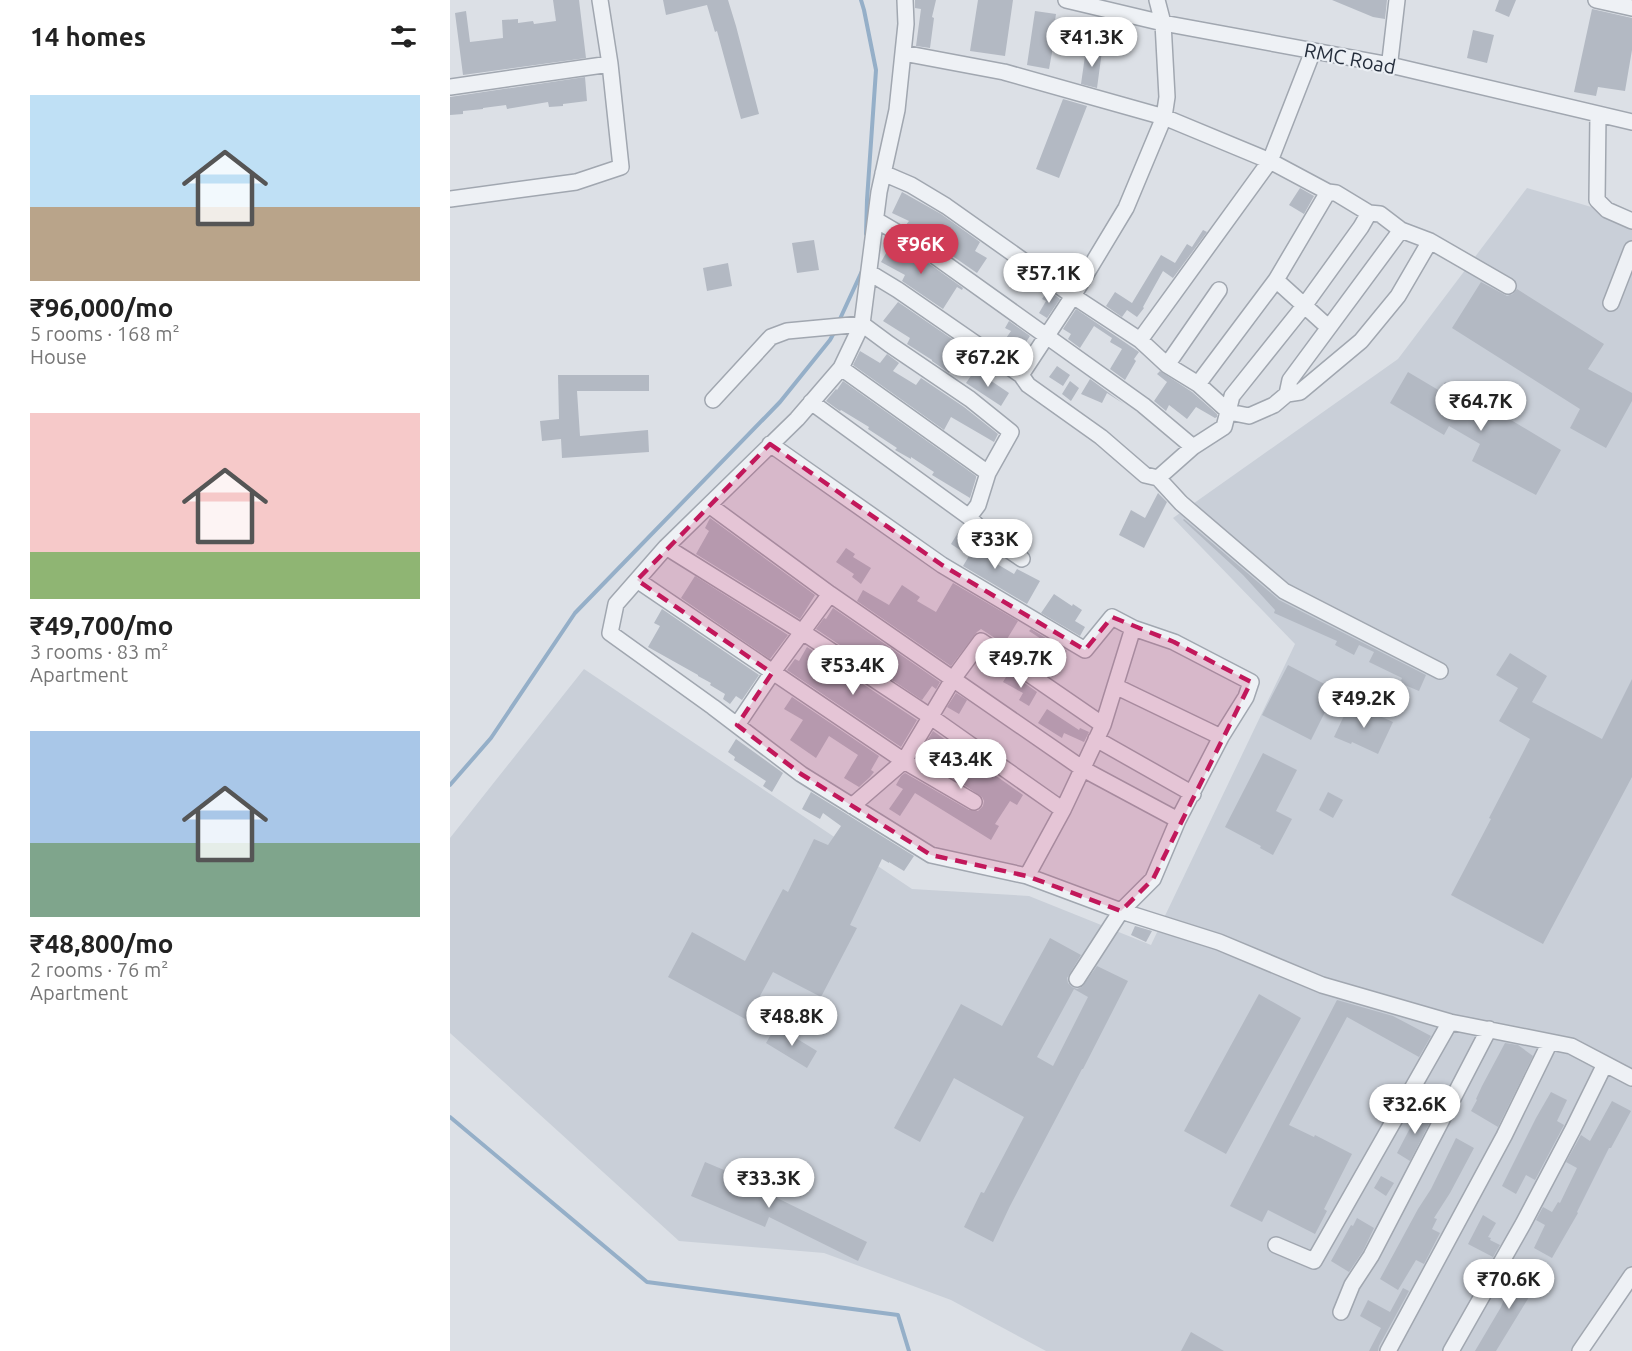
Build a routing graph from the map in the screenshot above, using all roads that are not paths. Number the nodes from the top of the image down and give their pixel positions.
1 (600, 0) edge
2 (905, 0) edge
3 (1066, 0) edge
4 (1098, 0) edge
5 (1397, 0) edge
6 (1596, 0) edge
7 (1632, 8) edge
8 (1160, 12) edge
9 (1313, 51) junction
10 (903, 53) junction
11 (1390, 60) junction
12 (610, 64) junction
13 (450, 87) edge
14 (1598, 114) junction
15 (1632, 116) edge
16 (1164, 117) junction
17 (1632, 122) edge
18 (1270, 161) junction
19 (883, 173) junction
20 (1328, 192) junction
21 (450, 199) edge
22 (1369, 213) junction
23 (876, 220) junction
24 (1632, 221) edge
25 (1401, 230) junction
26 (1430, 241) junction
27 (1632, 249) edge
28 (870, 273) junction
29 (1276, 280) junction
30 (1508, 286) dead end
31 (1219, 290) dead end
32 (1073, 296) junction
33 (1611, 303) dead end
34 (1304, 306) junction
35 (862, 324) junction
36 (1328, 327) junction
37 (1047, 337) junction
38 (1140, 340) junction
39 (1167, 365) junction
40 (841, 368) junction
41 (1021, 375) junction
42 (1198, 384) junction
43 (1287, 394) junction
44 (713, 400) dead end
45 (811, 402) junction
46 (1229, 412) junction
47 (770, 444) junction
48 (1193, 447) junction
49 (988, 473) junction
50 (1158, 478) junction
51 (709, 505) junction
52 (969, 517) junction
53 (666, 547) junction
54 (1022, 559) dead end
55 (637, 580) junction
56 (831, 594) junction
57 (1133, 628) junction
58 (804, 633) junction
59 (1440, 671) dead end
60 (772, 673) junction
61 (953, 679) junction
62 (1115, 686) junction
63 (931, 717) junction
64 (1103, 724) junction
65 (737, 725) junction
66 (1221, 737) junction
67 (1096, 740) junction
68 (904, 761) junction
69 (1083, 769) junction
70 (1192, 794) junction
71 (974, 802) dead end
72 (852, 806) junction
73 (1063, 810) junction
74 (1178, 820) junction
75 (1028, 876) junction
76 (1120, 911) junction
77 (1077, 979) dead end
78 (1450, 1022) junction
79 (1489, 1029) junction
80 (1550, 1042) junction
81 (1605, 1064) junction
82 (1632, 1078) edge
83 (1276, 1245) dead end
84 (1632, 1275) edge
85 (1341, 1312) dead end
86 (1388, 1351) edge
87 (1451, 1351) edge
88 (1580, 1351) edge

1 - 12 street
2 - 10 street
3 - 8 street, RMC Road
4 - 8 street, RMC Road
5 - 11 street
6 - 7 street
8 - 9 street, RMC Road
8 - 11 street, RMC Road
8 - 16 street
9 - 14 street, RMC Road
9 - 18 street
10 - 16 street
10 - 19 street
11 - 15 street, RMC Road
12 - 13 street
12 - 21 street
14 - 17 street, RMC Road
14 - 24 street
16 - 18 street
16 - 32 street
18 - 20 street
18 - 38 street
19 - 23 street
19 - 32 street
20 - 22 street
20 - 29 street
22 - 25 street
22 - 34 street
23 - 28 street
23 - 37 street
25 - 26 street
25 - 36 street
26 - 30 street
26 - 43 street
27 - 33 street
28 - 35 street
28 - 41 street
29 - 34 street
29 - 42 street
31 - 39 street
32 - 37 street
32 - 38 street
34 - 36 street
34 - 46 street
35 - 40 street
35 - 44 street
35 - 49 street
36 - 43 street
37 - 41 street
37 - 48 street
38 - 39 street
39 - 42 street
40 - 45 street
40 - 49 street
41 - 50 street
42 - 46 street
43 - 46 street
45 - 47 street
45 - 52 street
46 - 48 street
47 - 51 street
47 - 57 street
48 - 50 street
49 - 52 street
50 - 59 street
51 - 53 street
51 - 56 street
52 - 54 street
53 - 55 street
53 - 58 street
55 - 60 street
55 - 65 street
56 - 58 street
56 - 61 street
57 - 62 street
57 - 66 street
58 - 60 street
58 - 63 street
60 - 65 street
60 - 68 street
61 - 63 street
61 - 64 street
61 - 69 street
62 - 64 street
62 - 66 street
63 - 68 street
63 - 73 street
64 - 67 street
65 - 72 street
66 - 70 street
67 - 69 street
67 - 70 street
68 - 71 street
68 - 72 street
69 - 73 street
69 - 74 street
70 - 74 street
72 - 75 street
73 - 75 street
74 - 76 street
75 - 76 street
76 - 77 street
76 - 78 street
78 - 79 street
78 - 83 street
79 - 80 street
79 - 85 street
80 - 81 street
80 - 86 street
81 - 82 street
81 - 87 street
84 - 88 street

